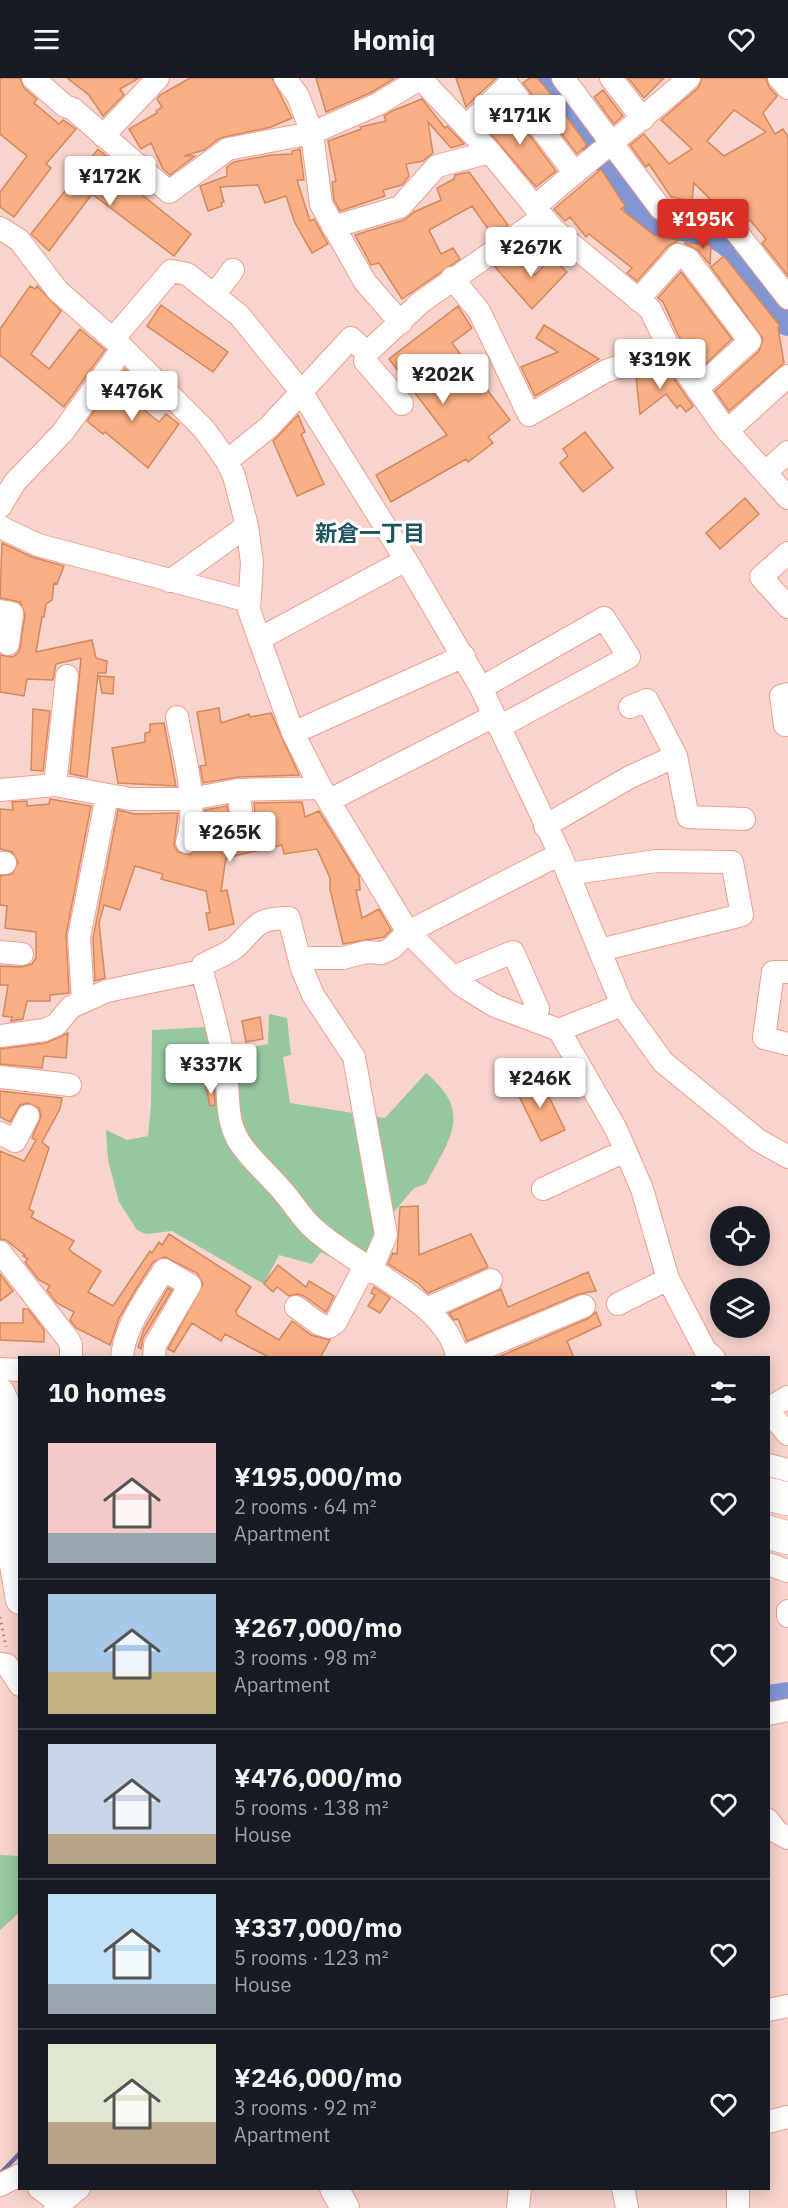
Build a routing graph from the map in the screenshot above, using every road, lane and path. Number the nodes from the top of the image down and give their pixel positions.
1 (33, 78) edge
2 (158, 78) edge
3 (285, 78) edge
4 (421, 78) edge
5 (563, 78) edge
6 (611, 78) edge
7 (690, 78) edge
8 (779, 78) edge
9 (788, 88) edge
10 (643, 120) junction
11 (466, 127) junction
12 (312, 133) junction
13 (103, 136) junction
14 (605, 146) junction
15 (490, 152) junction
16 (574, 172) junction
17 (539, 212) junction
18 (333, 227) junction
19 (0, 228) edge
20 (233, 270) dead end
21 (452, 278) junction
22 (214, 296) junction
23 (788, 298) edge
24 (638, 300) junction
25 (401, 323) junction
26 (118, 344) junction
27 (670, 350) junction
28 (367, 353) junction
29 (788, 375) edge
30 (697, 389) junction
31 (300, 390) junction
32 (402, 404) dead end
33 (727, 431) junction
34 (788, 452) edge
35 (227, 461) junction
36 (765, 473) junction
37 (788, 498) edge
38 (0, 507) edge
39 (247, 526) junction
40 (0, 528) edge
41 (788, 553) edge
42 (406, 560) junction
43 (170, 581) junction
44 (249, 601) junction
45 (788, 607) edge
46 (0, 610) edge
47 (260, 639) junction
48 (8, 644) dead end
49 (464, 656) junction
50 (67, 676) dead end
51 (481, 688) junction
52 (788, 694) edge
53 (630, 707) dead end
54 (177, 717) dead end
55 (496, 721) junction
56 (785, 725) dead end
57 (293, 733) junction
58 (676, 756) junction
59 (55, 785) junction
60 (0, 790) edge
61 (238, 790) junction
62 (325, 794) junction
63 (107, 796) junction
64 (190, 799) junction
65 (744, 819) dead end
66 (545, 826) junction
67 (244, 832) dead end
68 (187, 842) dead end
69 (564, 864) junction
70 (408, 932) junction
71 (600, 950) junction
72 (300, 958) junction
73 (202, 971) junction
74 (788, 972) edge
75 (456, 979) junction
76 (83, 1001) junction
77 (621, 1005) junction
78 (535, 1021) junction
79 (559, 1030) junction
80 (0, 1036) edge
81 (788, 1044) edge
82 (0, 1077) edge
83 (70, 1085) dead end
84 (28, 1116) dead end
85 (0, 1133) edge
86 (625, 1151) junction
87 (788, 1157) edge
88 (543, 1189) dead end
89 (0, 1252) edge
90 (371, 1270) junction
91 (668, 1279) junction
92 (490, 1280) dead end
93 (618, 1304) dead end
94 (296, 1306) dead end
95 (584, 1306) dead end
96 (426, 1309) junction
97 (71, 1356) edge
98 (122, 1356) edge
99 (154, 1356) edge
100 (457, 1356) edge
101 (463, 1356) edge
102 (712, 1356) edge
103 (0, 1369) edge
104 (18, 1370) edge
105 (0, 1392) edge
106 (788, 1397) edge
107 (770, 1409) edge
108 (770, 1412) edge
109 (788, 1434) edge
110 (770, 1466) edge
111 (788, 1470) edge
112 (8, 1487) edge
113 (770, 1494) edge
114 (788, 1499) edge
115 (770, 1533) edge
116 (788, 1538) edge
117 (770, 1565) edge
118 (788, 1571) edge
119 (18, 1591) edge
120 (788, 1611) edge
121 (788, 1616) edge
122 (0, 1617) edge
123 (4, 1656) edge
124 (18, 1682) edge
125 (788, 1710) edge
126 (770, 1714) edge
127 (770, 1825) edge
128 (788, 1838) edge
129 (788, 2006) edge
130 (770, 2010) edge
131 (788, 2117) edge
132 (770, 2122) edge
133 (18, 2176) edge
134 (0, 2186) edge
135 (41, 2190) edge
136 (77, 2190) edge
137 (335, 2190) edge
138 (520, 2190) edge
139 (623, 2190) edge
140 (738, 2190) edge
141 (57, 2206) edge
142 (345, 2208) edge
143 (518, 2208) edge
144 (627, 2208) edge
145 (738, 2208) edge

1 - 13 street
2 - 13 street
3 - 12 street
4 - 11 street
4 - 12 street
5 - 14 street
6 - 10 street
7 - 10 street
8 - 9 street
10 - 14 street
11 - 15 street
11 - 16 street
12 - 13 street
12 - 18 street
14 - 16 street
14 - 23 street
15 - 17 street
15 - 18 street
16 - 17 street
17 - 21 street
17 - 24 street
18 - 25 street
19 - 26 street
20 - 22 street
21 - 25 street
21 - 27 street
22 - 26 street
22 - 31 street
24 - 27 street
24 - 30 street
25 - 28 street
26 - 35 street
26 - 38 street
27 - 30 street
28 - 31 street
28 - 32 street
29 - 33 street
30 - 33 street
31 - 35 street
31 - 42 street
33 - 36 street
34 - 36 street
35 - 39 street
36 - 37 street
39 - 43 street
39 - 44 street
40 - 43 street
41 - 45 street
42 - 47 street
42 - 49 street
43 - 44 street
44 - 47 street
46 - 48 street
47 - 57 street
49 - 51 street
49 - 57 street
50 - 59 street
51 - 55 street
51 - 55 street
52 - 56 street
53 - 58 street
54 - 64 street
55 - 62 street
55 - 66 street
57 - 62 street
58 - 65 street
58 - 66 street
59 - 60 street
59 - 63 street
61 - 62 street
61 - 64 street
61 - 67 street
62 - 70 street
63 - 64 street
63 - 76 street
64 - 68 street
66 - 69 street
69 - 70 street
69 - 71 street
69 - 71 street
70 - 72 street
70 - 75 street
71 - 77 street
72 - 73 street
72 - 90 street
73 - 76 street
73 - 90 street
74 - 81 street
75 - 78 street
75 - 78 street
76 - 80 street
77 - 79 street
77 - 87 street
78 - 79 street
79 - 86 street
82 - 83 street
84 - 85 street
86 - 88 street
86 - 91 street
89 - 97 street
90 - 94 street
90 - 96 street
91 - 93 street
91 - 102 street
92 - 96 street
95 - 101 street
96 - 100 street
98 - 99 street
103 - 104 street
105 - 112 main road
106 - 107 street
108 - 109 street
110 - 111 street
112 - 119 main road
113 - 114 highway
115 - 116 highway
117 - 118 street
120 - 121 street
122 - 123 path
123 - 124 street
125 - 126 street
127 - 128 street
129 - 130 street
131 - 132 street
133 - 134 street
135 - 141 street
136 - 141 street
137 - 142 main road
138 - 143 street
139 - 144 street
140 - 145 street

